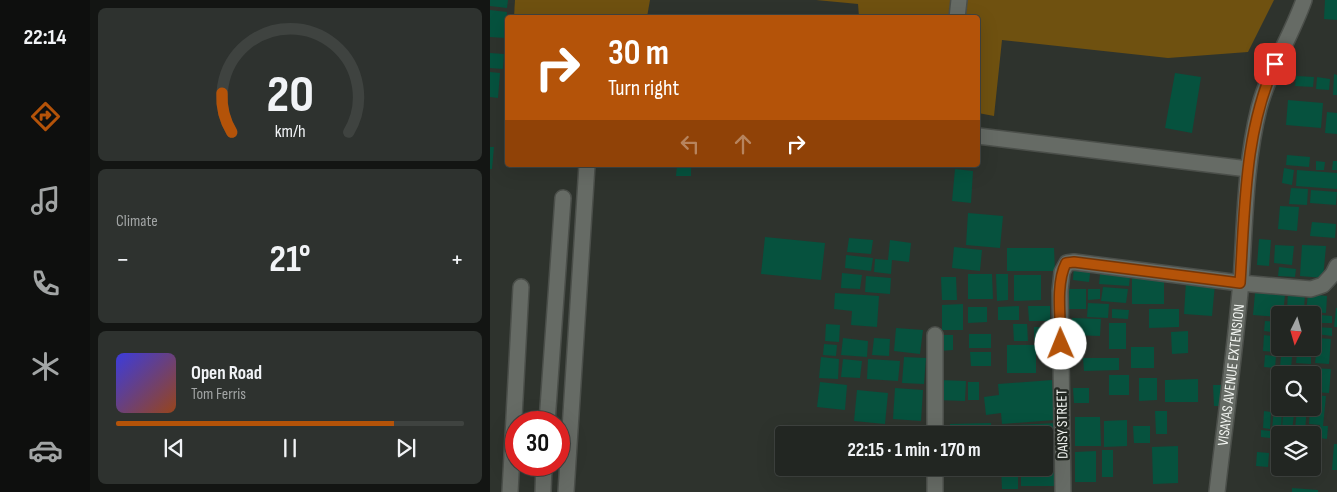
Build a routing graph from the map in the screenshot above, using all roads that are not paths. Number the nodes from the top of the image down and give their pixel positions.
1 (959, 0) edge
2 (1304, 0) edge
3 (957, 15) edge
4 (980, 136) edge
5 (587, 167) edge
6 (1248, 169) junction
7 (564, 198) dead end
8 (1337, 266) edge
9 (1240, 283) junction
10 (521, 287) dead end
11 (555, 315) junction
12 (577, 317) junction
13 (935, 335) dead end
14 (548, 411) edge
15 (935, 426) edge
16 (543, 476) edge
17 (935, 476) edge
18 (510, 492) edge
19 (542, 492) edge
20 (566, 492) edge
21 (935, 492) edge
22 (1063, 492) edge
23 (1217, 492) edge

1 - 3 street
2 - 6 street, VISAYAS AVENUE EXTENSION
4 - 6 street
5 - 12 street
6 - 9 street, VISAYAS AVENUE EXTENSION
7 - 11 street
8 - 9 street
9 - 22 street, DAISY STREET
9 - 23 street, VISAYAS AVENUE EXTENSION
10 - 18 street
11 - 12 street
11 - 14 street
12 - 20 street
13 - 15 street
16 - 19 street
17 - 21 street

